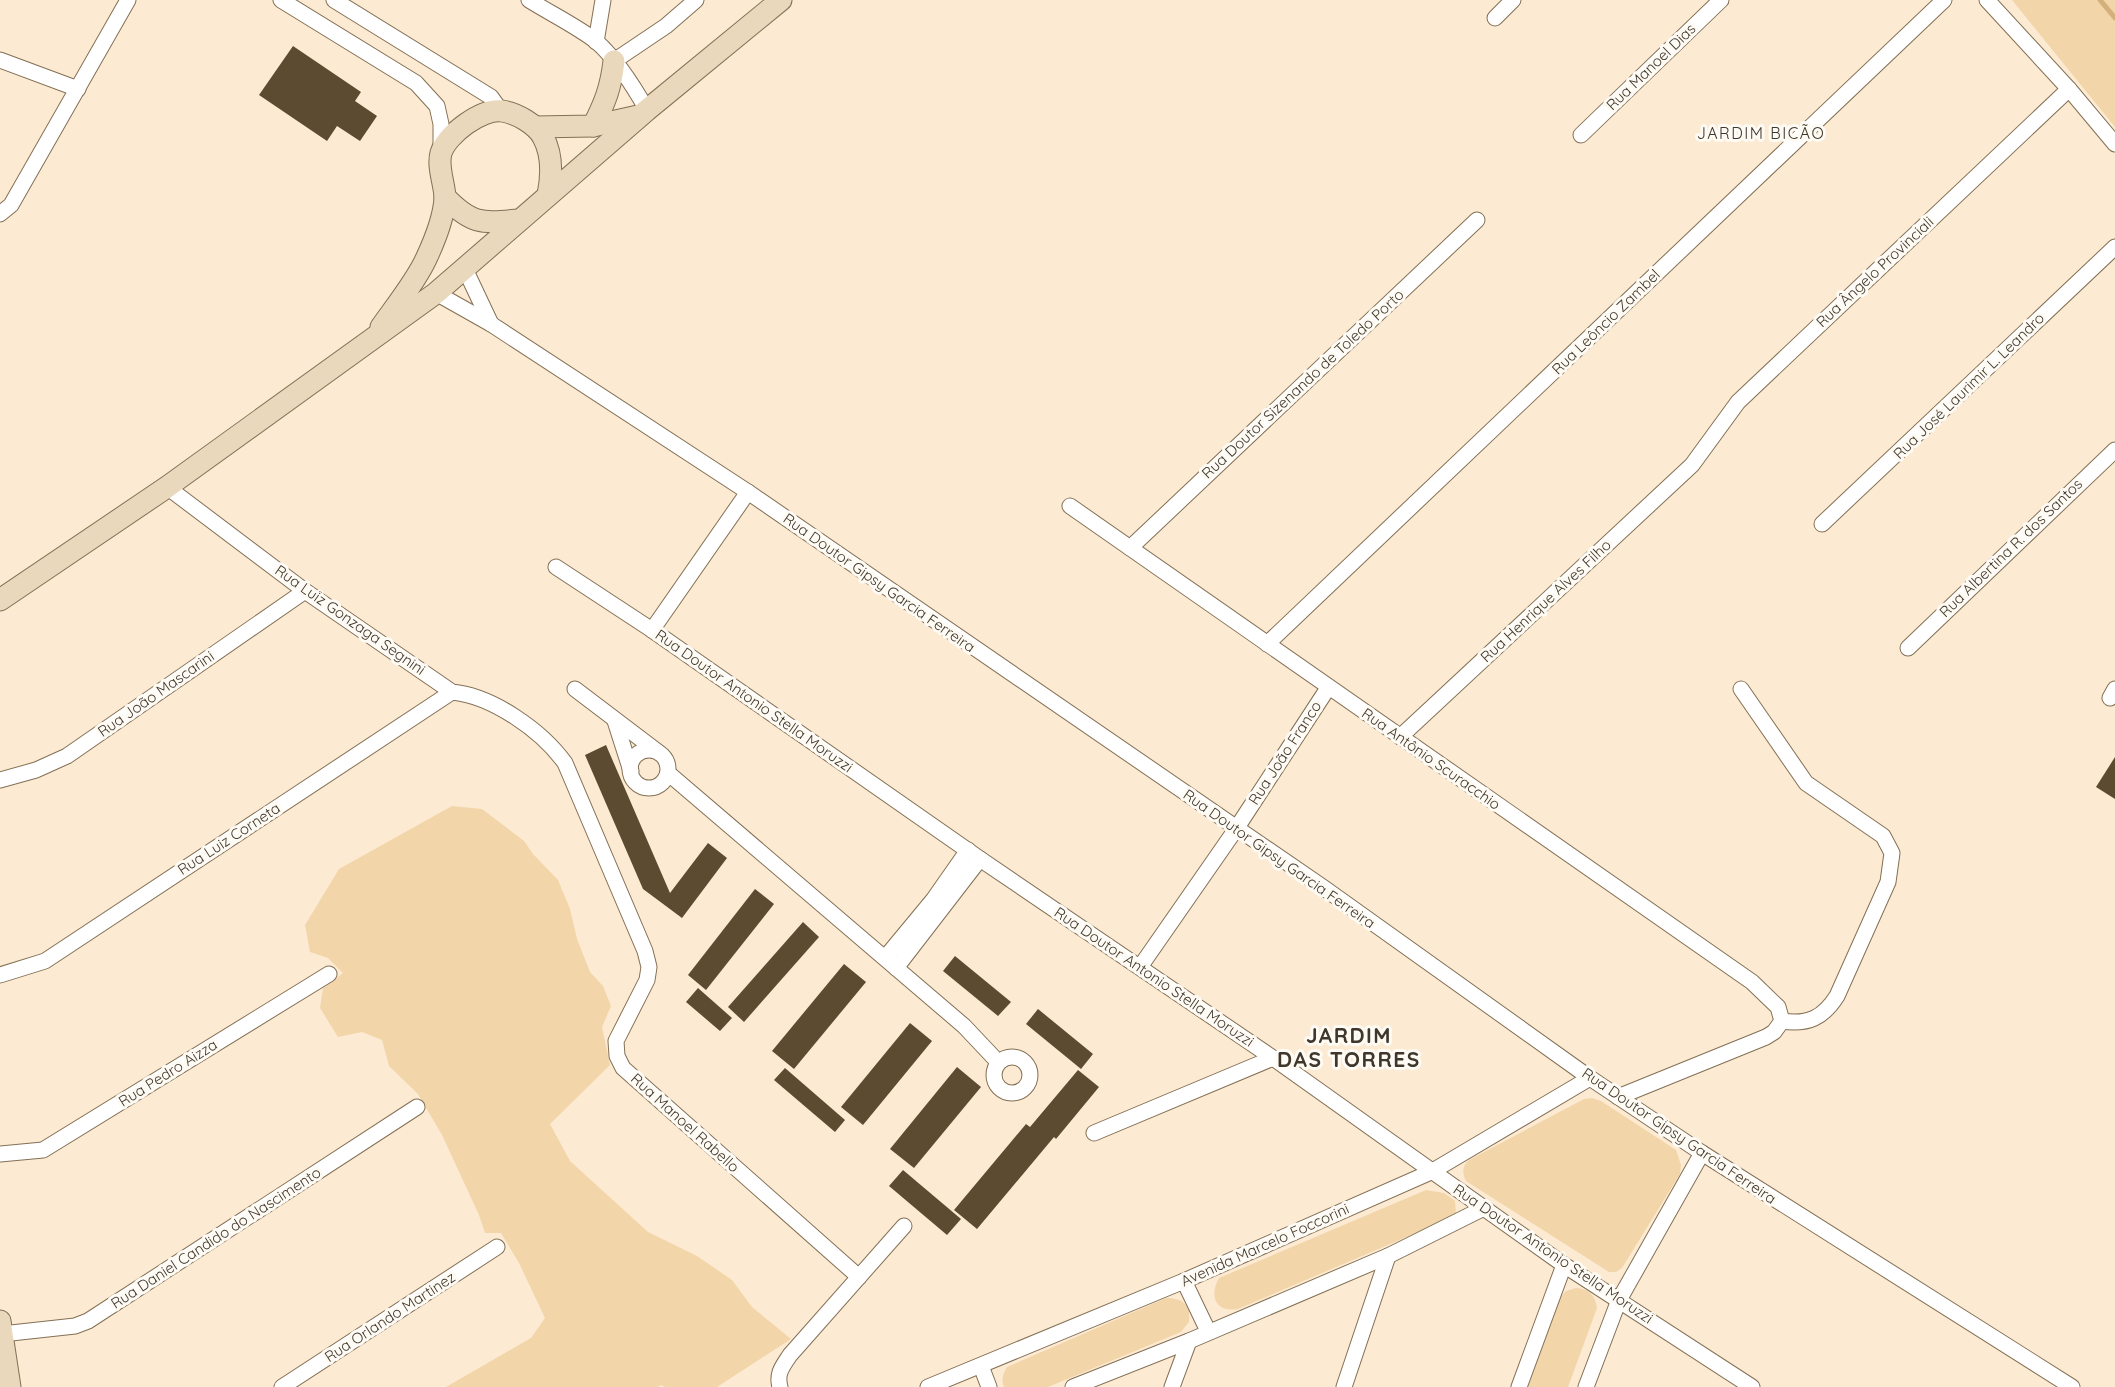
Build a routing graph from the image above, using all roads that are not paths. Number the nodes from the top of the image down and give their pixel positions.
1 (128, 0) edge
2 (280, 0) edge
3 (334, 0) edge
4 (529, 0) edge
5 (603, 0) edge
6 (696, 0) edge
7 (782, 0) edge
8 (1513, 0) edge
9 (1721, 0) edge
10 (1944, 0) edge
11 (1987, 0) edge
12 (1495, 18) dead end
13 (596, 42) junction
14 (0, 60) edge
15 (614, 62) junction
16 (78, 89) junction
17 (2069, 89) junction
18 (501, 111) junction
19 (644, 113) junction
20 (593, 126) junction
21 (535, 127) junction
22 (1581, 135) dead end
23 (2115, 144) edge
24 (441, 153) junction
25 (548, 195) junction
26 (445, 197) junction
27 (0, 214) edge
28 (519, 220) junction
29 (1477, 220) dead end
30 (2115, 247) edge
31 (426, 261) junction
32 (465, 269) junction
33 (436, 293) junction
34 (491, 324) junction
35 (374, 338) junction
36 (2115, 450) edge
37 (1692, 465) joint
38 (167, 487) junction
39 (748, 492) junction
40 (1070, 506) dead end
41 (1822, 524) dead end
42 (1130, 548) junction
43 (556, 567) dead end
44 (305, 591) junction
45 (0, 600) edge
46 (652, 630) junction
47 (1267, 644) junction
48 (1908, 648) dead end
49 (1328, 688) junction
50 (575, 689) dead end
51 (1741, 689) dead end
52 (453, 692) junction
53 (615, 721) junction
54 (542, 736) joint
55 (1400, 737) junction
56 (660, 753) junction
57 (631, 771) junction
58 (668, 773) junction
59 (0, 780) edge
60 (1236, 829) junction
61 (974, 854) junction
62 (890, 963) junction
63 (1140, 967) junction
64 (329, 974) dead end
65 (0, 975) edge
66 (1782, 1021) junction
67 (1273, 1058) junction
68 (998, 1062) dead end
69 (1590, 1078) junction
70 (1618, 1096) junction
71 (417, 1107) dead end
72 (1094, 1132) dead end
73 (1702, 1153) junction
74 (0, 1154) edge
75 (1431, 1172) junction
76 (1485, 1208) junction
77 (903, 1226) dead end
78 (497, 1247) dead end
79 (1388, 1256) junction
80 (1564, 1264) junction
81 (859, 1277) junction
82 (1184, 1281) junction
83 (1619, 1300) junction
84 (1, 1327) edge
85 (1208, 1331) junction
86 (1189, 1341) junction
87 (981, 1366) junction
88 (10, 1387) edge
89 (282, 1387) edge
90 (780, 1387) edge
91 (928, 1387) edge
92 (989, 1387) edge
93 (1073, 1387) edge
94 (1172, 1387) edge
95 (1344, 1387) edge
96 (1519, 1387) edge
97 (1586, 1387) edge
98 (1752, 1387) edge
99 (2072, 1387) edge

1 - 16 street
2 - 24 street
3 - 18 street
4 - 13 street
5 - 13 street
6 - 15 street
7 - 19 main road
8 - 12 street
9 - 22 street, Rua Manoel Dias
10 - 47 street, Rua Leôncio Zambel
11 - 17 street
13 - 15 street
14 - 16 street
15 - 19 street
15 - 20 main road
16 - 27 street
17 - 23 street
17 - 37 street, Rua Ângelo Provinciali
18 - 21 main road
18 - 24 main road
19 - 20 main road
19 - 25 main road
20 - 21 main road
21 - 25 main road
24 - 26 main road
25 - 28 main road
26 - 28 main road
26 - 31 main road
28 - 32 main road
29 - 42 street, Rua Doutor Sizenando de Toledo Porto
30 - 41 street, Rua José Laurimir L. Leandro
31 - 33 main road
31 - 35 main road
32 - 33 main road
32 - 34 street
33 - 34 street, Rua Doutor Gipsy Garcia Ferreira
33 - 35 main road
34 - 39 street, Rua Doutor Gipsy Garcia Ferreira
35 - 38 main road
36 - 48 street, Rua Albertina R. dos Santos
37 - 55 street, Rua Henrique Alves Filho
38 - 44 street, Rua Luiz Gonzaga Segnini
38 - 45 main road
39 - 46 street
39 - 60 street, Rua Doutor Gipsy Garcia Ferreira
40 - 42 street, Rua Antônio Scuracchio
42 - 47 street, Rua Antônio Scuracchio
43 - 46 street, Rua Doutor Antonio Stella Moruzzi
44 - 52 street, Rua Luiz Gonzaga Segnini
44 - 59 street, Rua João Mascarini
46 - 61 street, Rua Doutor Antonio Stella Moruzzi
47 - 49 street, Rua Antônio Scuracchio
49 - 55 street, Rua Antônio Scuracchio
49 - 60 street, Rua João Franco
50 - 53 street
51 - 66 street
52 - 54 street, Rua Luiz Gonzaga Segnini
52 - 65 street, Rua Luiz Corneta
53 - 56 street
53 - 57 street
54 - 81 street, Rua Manoel Rabello
55 - 66 street, Rua Antônio Scuracchio
56 - 57 street
56 - 58 street
57 - 58 street
58 - 62 street
60 - 63 street, Rua João Franco
60 - 69 street, Rua Doutor Gipsy Garcia Ferreira
61 - 62 street
61 - 63 street, Rua Doutor Antonio Stella Moruzzi
62 - 68 street
63 - 67 street, Rua Doutor Antonio Stella Moruzzi
64 - 74 street, Rua Pedro Aizza
66 - 70 street
67 - 72 street
67 - 75 street, Rua Doutor Antonio Stella Moruzzi
69 - 70 street, Rua Doutor Gipsy Garcia Ferreira
69 - 75 street, Avenida Marcelo Foccorini
70 - 73 street, Rua Doutor Gipsy Garcia Ferreira
71 - 84 street, Rua Daniel Candido do Nascimento
73 - 83 street
73 - 99 street, Rua Doutor Gipsy Garcia Ferreira
75 - 76 street, Rua Doutor Antonio Stella Moruzzi
75 - 82 street, Avenida Marcelo Foccorini
76 - 79 street
76 - 80 street, Rua Doutor Antonio Stella Moruzzi
77 - 81 street
78 - 89 street, Rua Orlando Martinez
79 - 85 street
79 - 95 street
80 - 83 street, Rua Doutor Antonio Stella Moruzzi
80 - 96 street
81 - 90 street
82 - 85 street
82 - 87 street, Avenida Marcelo Foccorini
83 - 97 street
83 - 98 street, Rua Doutor Antonio Stella Moruzzi
84 - 88 main road
85 - 86 street
86 - 93 street
86 - 94 street
87 - 91 street, Avenida Marcelo Foccorini
87 - 92 street

